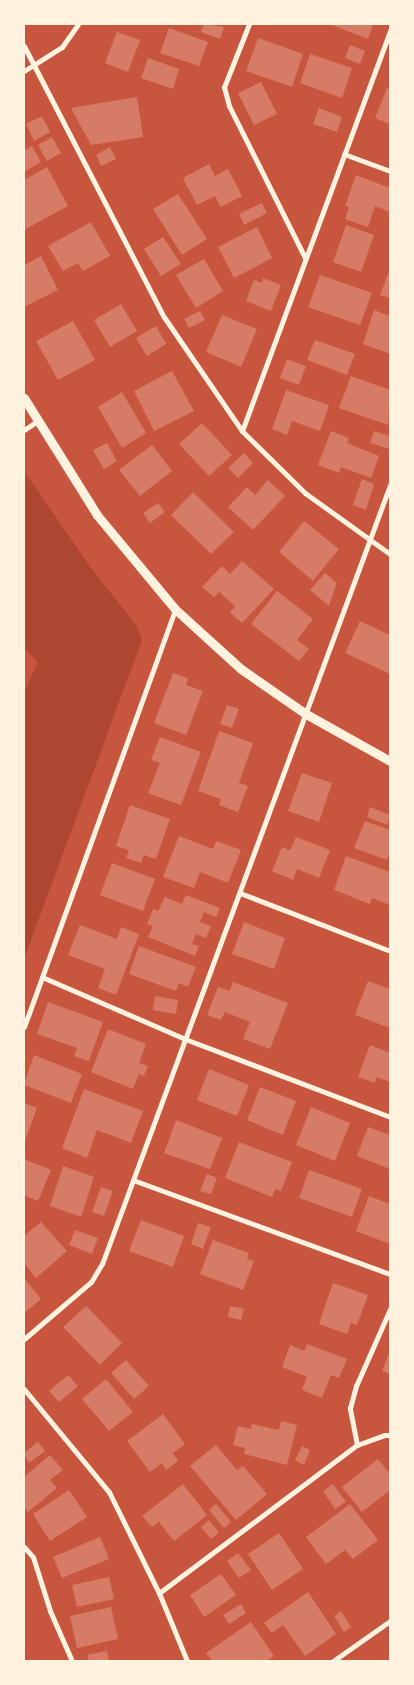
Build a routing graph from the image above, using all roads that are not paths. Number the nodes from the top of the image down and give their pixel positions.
1 (78, 24) edge
2 (248, 24) edge
3 (390, 30) edge
4 (24, 46) edge
5 (34, 65) junction
6 (24, 71) edge
7 (344, 154) junction
8 (390, 171) edge
9 (306, 258) junction
10 (24, 398) edge
11 (36, 422) junction
12 (24, 430) edge
13 (242, 431) junction
14 (390, 485) edge
15 (370, 541) junction
16 (390, 554) edge
17 (174, 609) junction
18 (306, 714) junction
19 (390, 761) edge
20 (240, 893) junction
21 (390, 950) edge
22 (42, 977) junction
23 (24, 1027) edge
24 (186, 1038) junction
25 (390, 1117) edge
26 (133, 1180) junction
27 (390, 1274) edge
28 (390, 1309) edge
29 (24, 1339) edge
30 (24, 1389) edge
31 (390, 1436) edge
32 (357, 1445) junction
33 (24, 1547) edge
34 (159, 1593) junction
35 (390, 1621) edge
36 (72, 1661) edge
37 (187, 1661) edge
38 (333, 1661) edge

1 - 5 street
2 - 9 street
3 - 7 street
4 - 5 street
5 - 6 street
5 - 13 street
7 - 8 street
7 - 9 street
9 - 13 street
10 - 11 street
11 - 12 street
11 - 17 street
13 - 15 street
14 - 15 street
15 - 16 street
15 - 18 street
17 - 18 street
17 - 22 street
18 - 19 street
18 - 20 street
20 - 21 street
20 - 24 street
22 - 23 street
22 - 24 street
24 - 25 street
24 - 26 street
26 - 27 street
26 - 29 street
28 - 32 street
30 - 34 street
31 - 32 street
32 - 34 street
33 - 36 street
34 - 37 street
35 - 38 street

